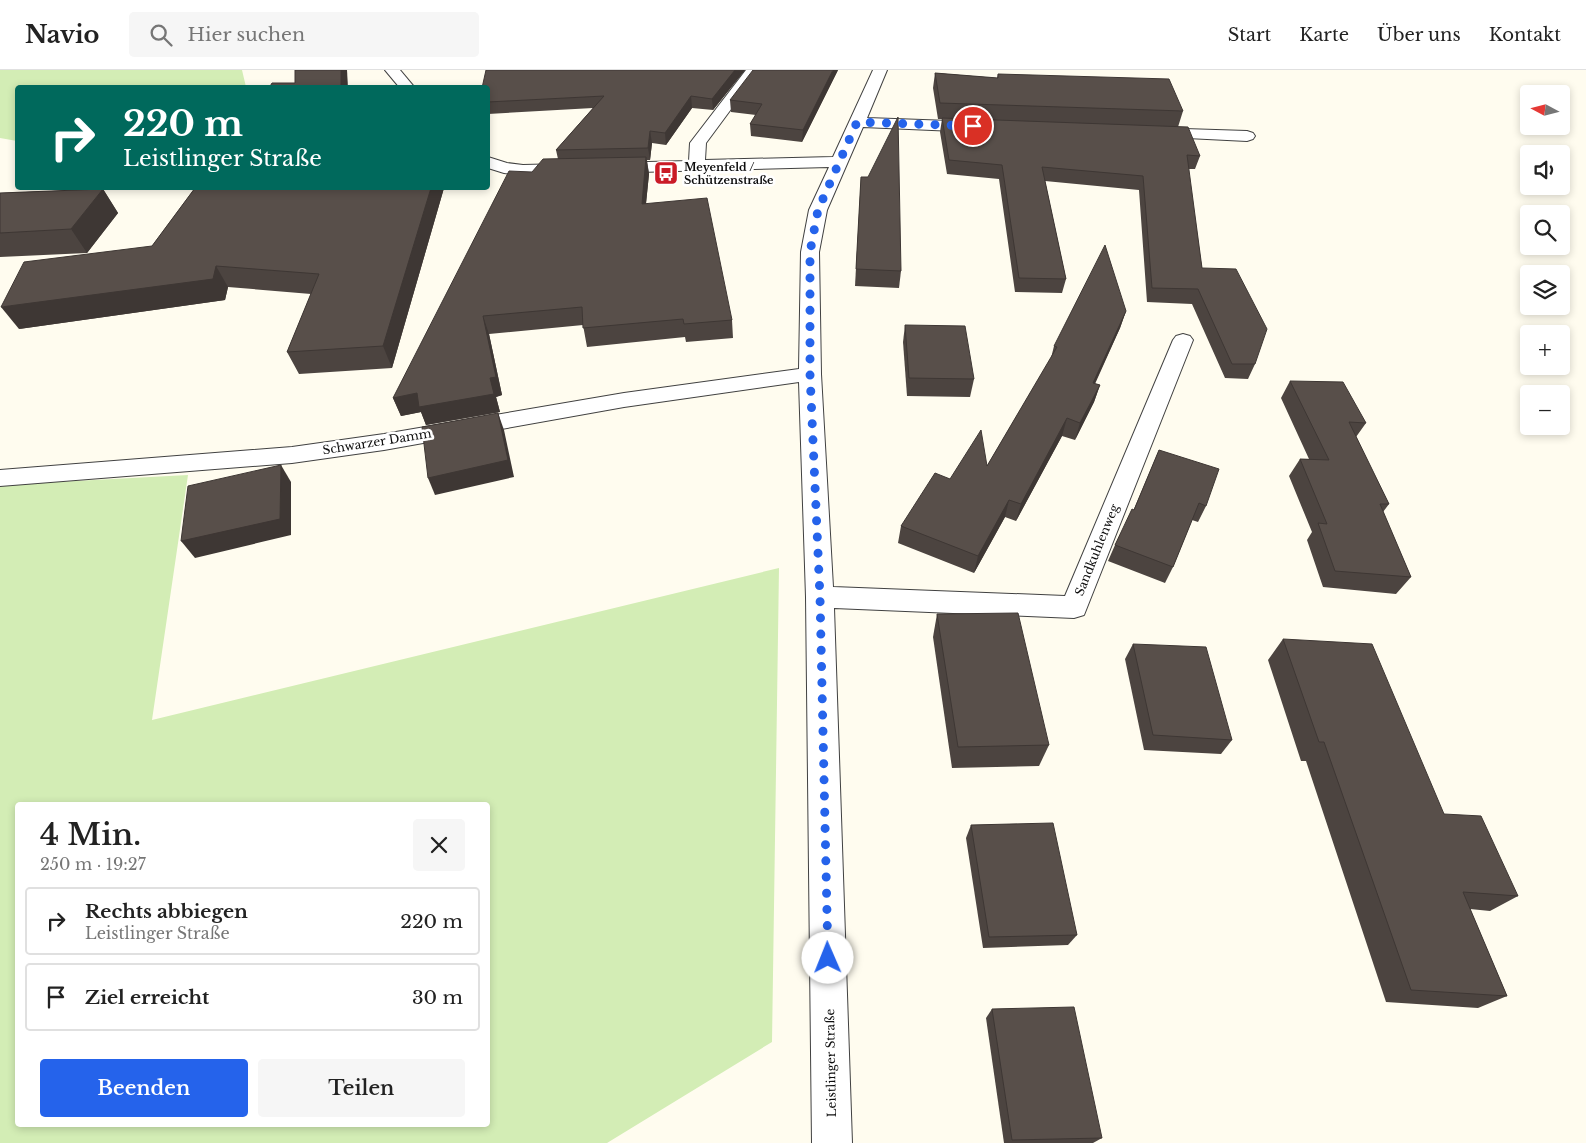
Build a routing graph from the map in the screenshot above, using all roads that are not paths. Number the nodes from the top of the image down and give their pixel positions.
1 (392, 70) edge
2 (753, 70) edge
3 (880, 70) edge
4 (405, 85) edge
5 (857, 122) junction
6 (992, 127) edge
7 (1140, 132) edge
8 (1247, 136) dead end
9 (838, 162) junction
10 (490, 163) edge
11 (697, 166) junction
12 (1183, 340) dead end
13 (810, 374) junction
14 (0, 478) edge
15 (820, 597) junction
16 (832, 1143) edge

1 - 4 street
2 - 11 street
3 - 5 street, Leistlinger Straße
5 - 6 street
5 - 9 street, Leistlinger Straße
7 - 8 street
9 - 11 street
9 - 13 street, Leistlinger Straße
10 - 11 street
12 - 15 street, Sandkuhlenweg
13 - 14 street, Schwarzer Damm
13 - 15 street, Leistlinger Straße
15 - 16 street, Leistlinger Straße

